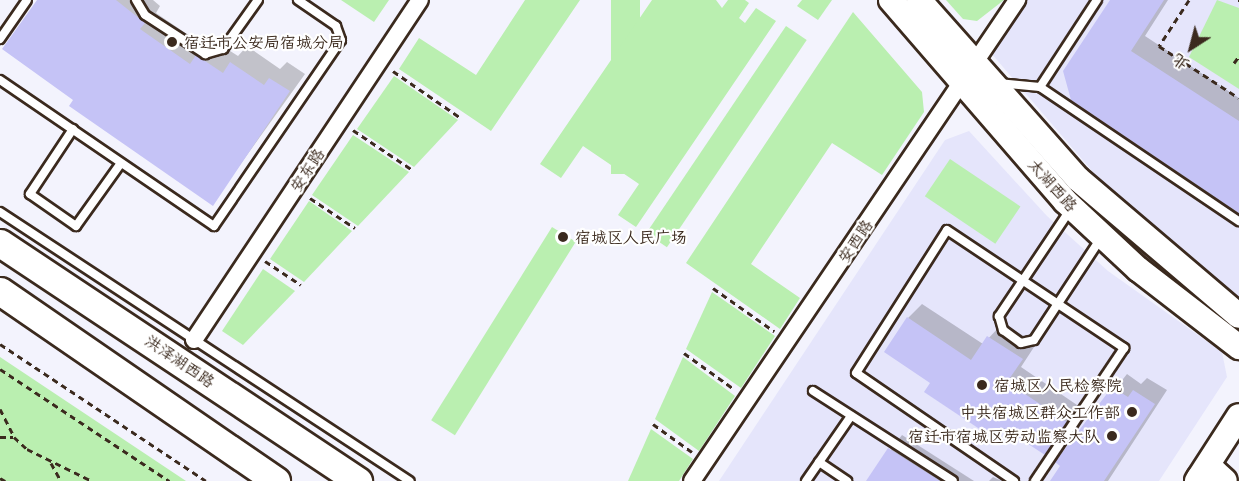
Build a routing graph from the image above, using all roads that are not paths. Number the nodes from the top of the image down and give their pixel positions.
1 (27, 0) edge
2 (136, 0) edge
3 (258, 0) edge
4 (298, 0) edge
5 (420, 0) edge
6 (891, 0) edge
7 (919, 0) edge
8 (1017, 0) edge
9 (1096, 0) edge
10 (0, 39) edge
11 (969, 72) junction
12 (0, 80) edge
13 (992, 82) junction
14 (1040, 87) junction
15 (73, 129) junction
16 (121, 163) junction
17 (1072, 207) junction
18 (0, 212) edge
19 (1239, 221) edge
20 (1103, 236) junction
21 (0, 243) edge
22 (1023, 280) junction
23 (0, 291) edge
24 (1058, 304) junction
25 (1239, 316) edge
26 (194, 340) junction
27 (1239, 347) edge
28 (813, 391) dead end
29 (850, 416) junction
30 (1239, 416) edge
31 (819, 462) junction
32 (1239, 474) edge
33 (1198, 479) edge
34 (276, 481) edge
35 (358, 481) edge
36 (410, 481) edge
37 (693, 481) edge
38 (806, 481) edge
39 (847, 481) edge
40 (953, 481) edge
41 (1014, 481) edge
42 (1035, 481) edge
43 (1225, 481) edge
44 (1234, 481) edge

1 - 10 lane
2 - 3 lane
4 - 16 lane
5 - 26 street, 安东路
6 - 11 street, 太湖西路
7 - 11 street, 太湖西路
8 - 11 street, 安西路
9 - 14 lane
11 - 13 street, 太湖西路
11 - 17 street, 太湖西路
11 - 37 street, 安西路
12 - 15 lane
13 - 14 lane
13 - 25 street, 太湖西路
14 - 19 lane
15 - 16 lane
15 - 16 lane
17 - 20 street, 太湖西路
17 - 22 lane
18 - 26 lane
20 - 24 lane
20 - 27 street, 太湖西路
21 - 35 main road, 洪泽湖西路
22 - 24 lane
22 - 24 lane
22 - 41 lane
23 - 34 main road
24 - 42 lane
26 - 36 lane
28 - 29 lane
29 - 31 lane
29 - 40 lane
30 - 33 street
31 - 38 lane
31 - 39 lane
32 - 44 street
33 - 43 street

